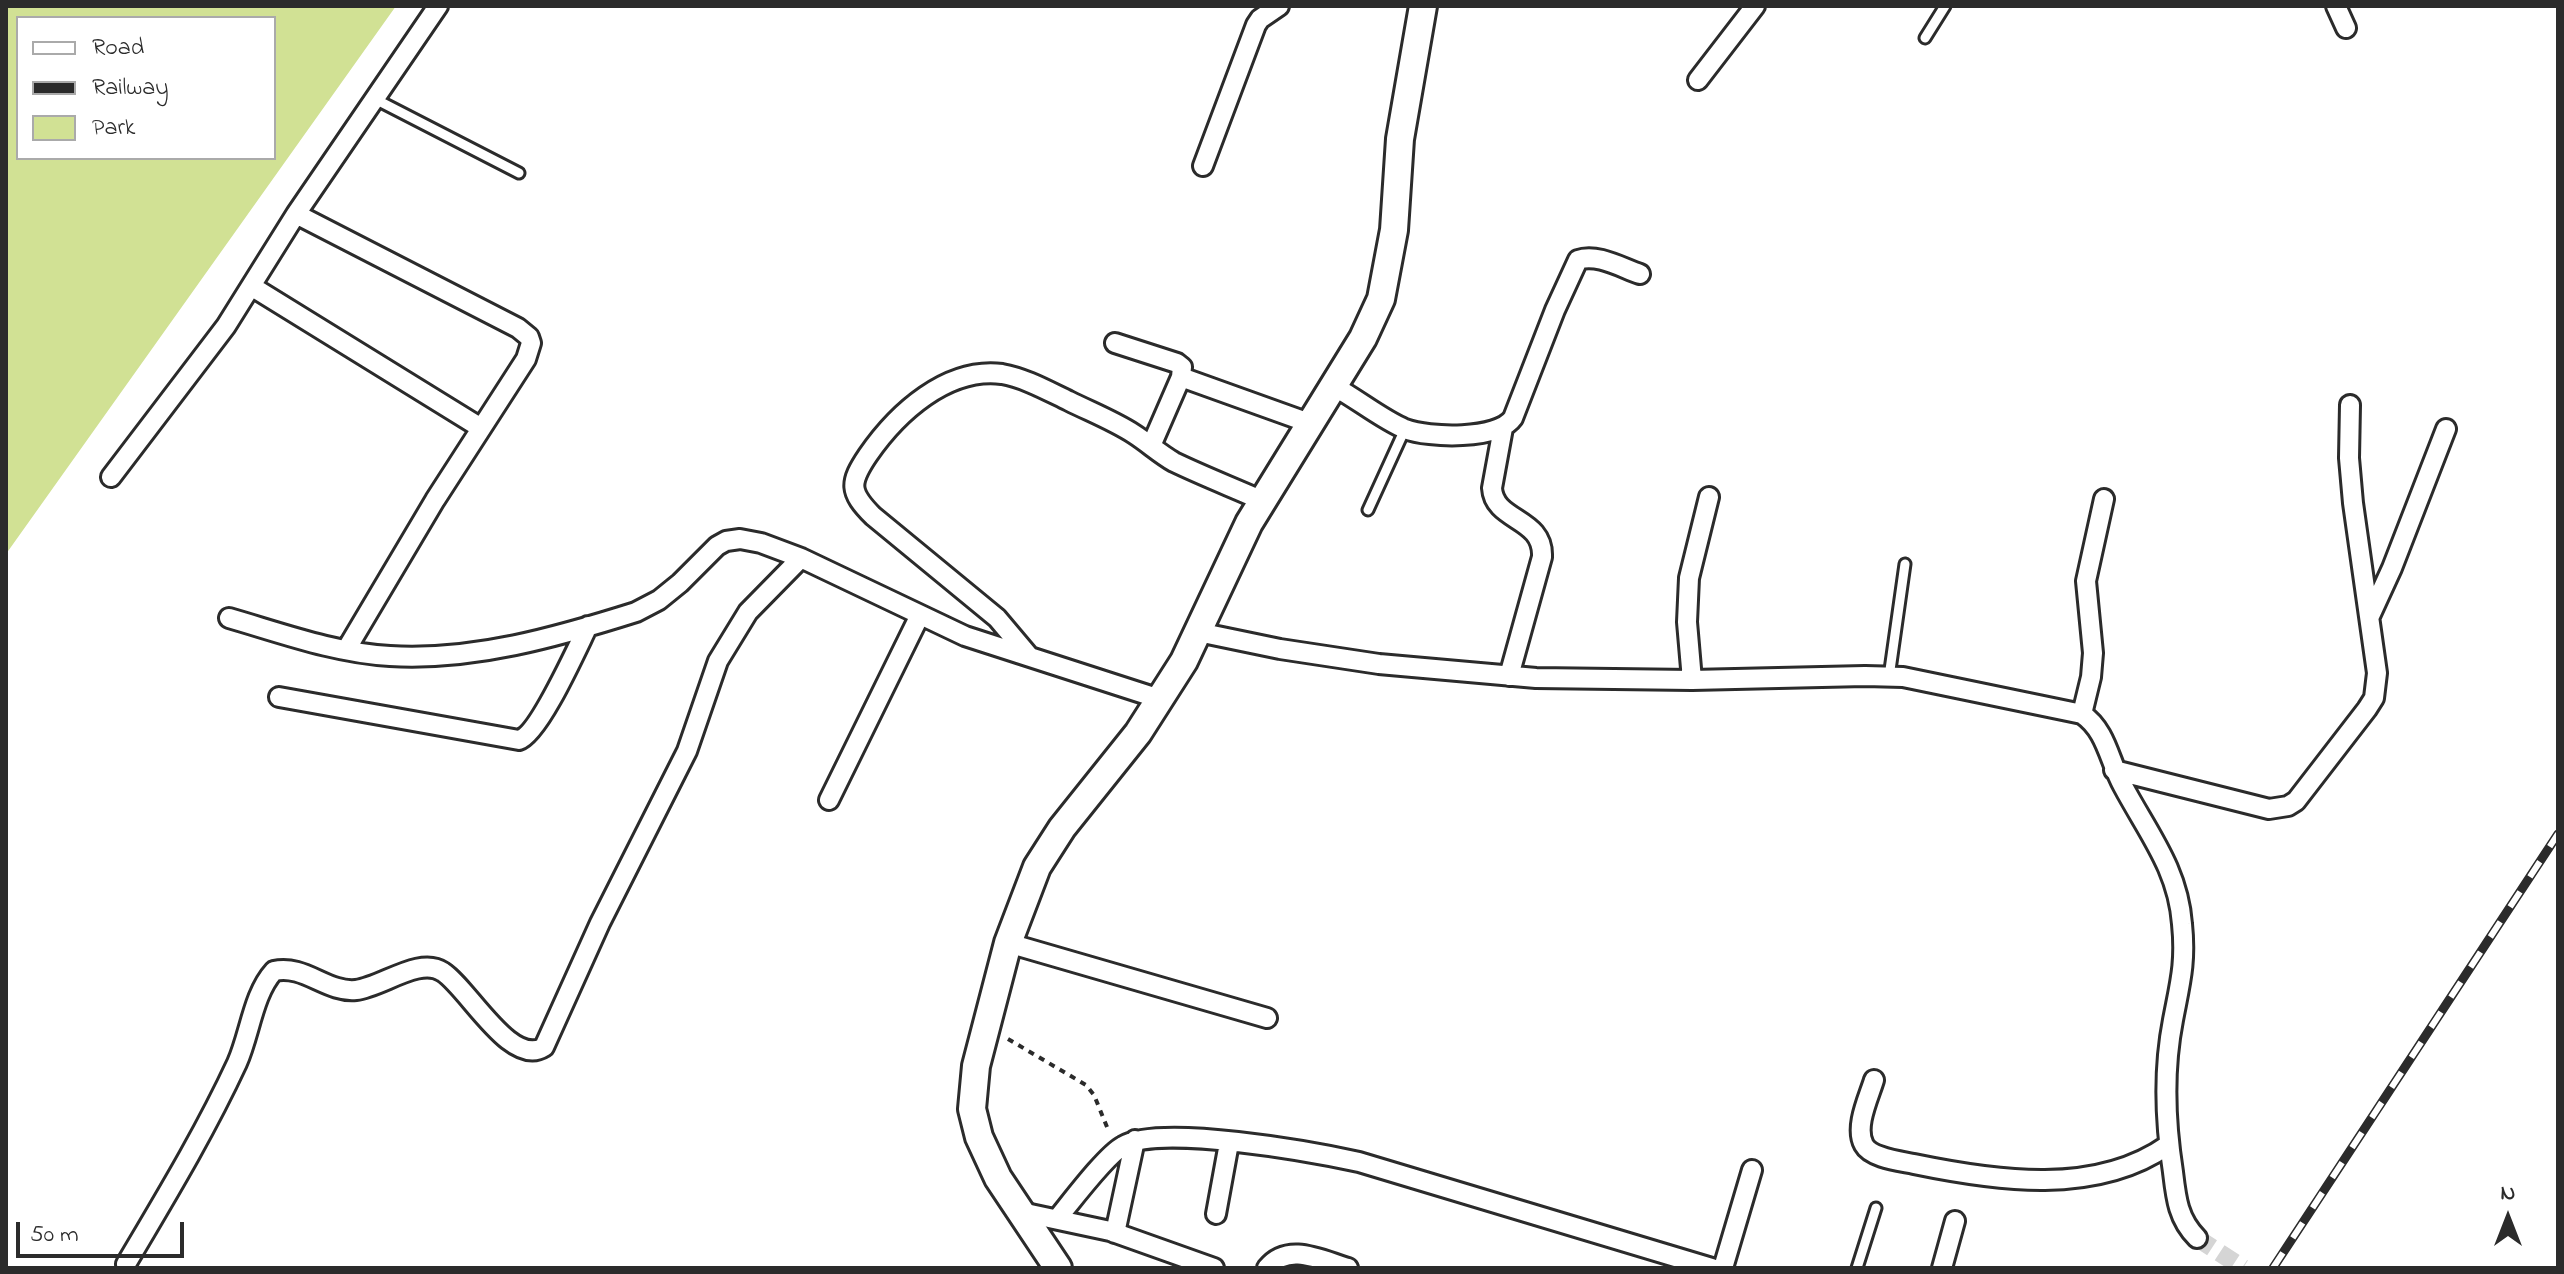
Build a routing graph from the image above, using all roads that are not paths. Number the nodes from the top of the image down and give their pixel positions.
1 (438, 6) edge
2 (1279, 6) edge
3 (1423, 6) edge
4 (1755, 6) edge
5 (1945, 6) edge
6 (2336, 6) edge
7 (2346, 28) dead end
8 (1925, 38) dead end
9 (1698, 80) dead end
10 (375, 99) junction
11 (1203, 166) dead end
12 (519, 173) dead end
13 (296, 214) junction
14 (1640, 274) dead end
15 (251, 286) junction
16 (1115, 343) dead end
17 (1181, 377) junction
18 (1335, 387) junction
19 (2350, 405) dead end
20 (1312, 424) junction
21 (481, 428) junction
22 (1503, 428) junction
23 (1405, 429) junction
24 (2446, 429) dead end
25 (1151, 446) junction
26 (111, 477) dead end
27 (1709, 497) dead end
28 (2104, 499) dead end
29 (1263, 501) junction
30 (1368, 510) dead end
31 (801, 558) junction
32 (1905, 564) dead end
33 (920, 615) junction
34 (2370, 616) junction
35 (229, 618) dead end
36 (588, 626) junction
37 (1198, 632) junction
38 (346, 650) junction
39 (1029, 656) junction
40 (1509, 676) junction
41 (1889, 677) junction
42 (1692, 680) junction
43 (279, 697) dead end
44 (1160, 699) junction
45 (2082, 714) junction
46 (2114, 770) junction
47 (829, 800) dead end
48 (1008, 943) junction
49 (1267, 1018) dead end
50 (1874, 1080) dead end
51 (1135, 1140) junction
52 (1229, 1143) junction
53 (2168, 1145) junction
54 (1752, 1170) dead end
55 (1876, 1208) dead end
56 (1021, 1212) junction
57 (1216, 1214) dead end
58 (1057, 1219) junction
59 (1955, 1221) dead end
60 (1115, 1233) junction
61 (2197, 1238) tunnel mouth
62 (1667, 1262) edge
63 (126, 1264) dead end
64 (1058, 1268) edge
65 (1214, 1268) edge
66 (1267, 1268) edge
67 (1348, 1268) edge
68 (1712, 1268) edge
69 (1723, 1268) edge
70 (1857, 1268) edge
71 (1942, 1268) edge

1 - 10 street
2 - 11 street
3 - 18 street
4 - 9 street
5 - 8 lane
6 - 7 street
10 - 12 lane
10 - 13 street
13 - 15 street
13 - 21 street
14 - 22 street
15 - 21 street
15 - 26 street
16 - 17 street
17 - 20 street
17 - 25 street
18 - 20 street
18 - 23 street
19 - 34 street
20 - 29 street
21 - 38 street
22 - 23 street
22 - 40 street
23 - 30 lane
24 - 34 street
25 - 29 street
25 - 39 street
27 - 42 street
28 - 45 street
29 - 37 street
31 - 33 street
31 - 36 street
31 - 63 street
32 - 41 lane
33 - 39 street
33 - 47 street
34 - 46 street
35 - 38 street
36 - 38 street
36 - 43 street
37 - 40 street
37 - 44 street
39 - 44 street
40 - 42 street
41 - 42 street
41 - 45 street
44 - 48 street
45 - 46 street
46 - 53 street
48 - 49 street
48 - 56 street
50 - 53 street
51 - 52 street
51 - 58 street
51 - 60 street
52 - 57 street
52 - 62 street
53 - 61 street
54 - 69 street
55 - 70 lane
56 - 58 street
56 - 64 street
58 - 60 street
59 - 71 street
60 - 65 street
62 - 68 street
66 - 67 street

